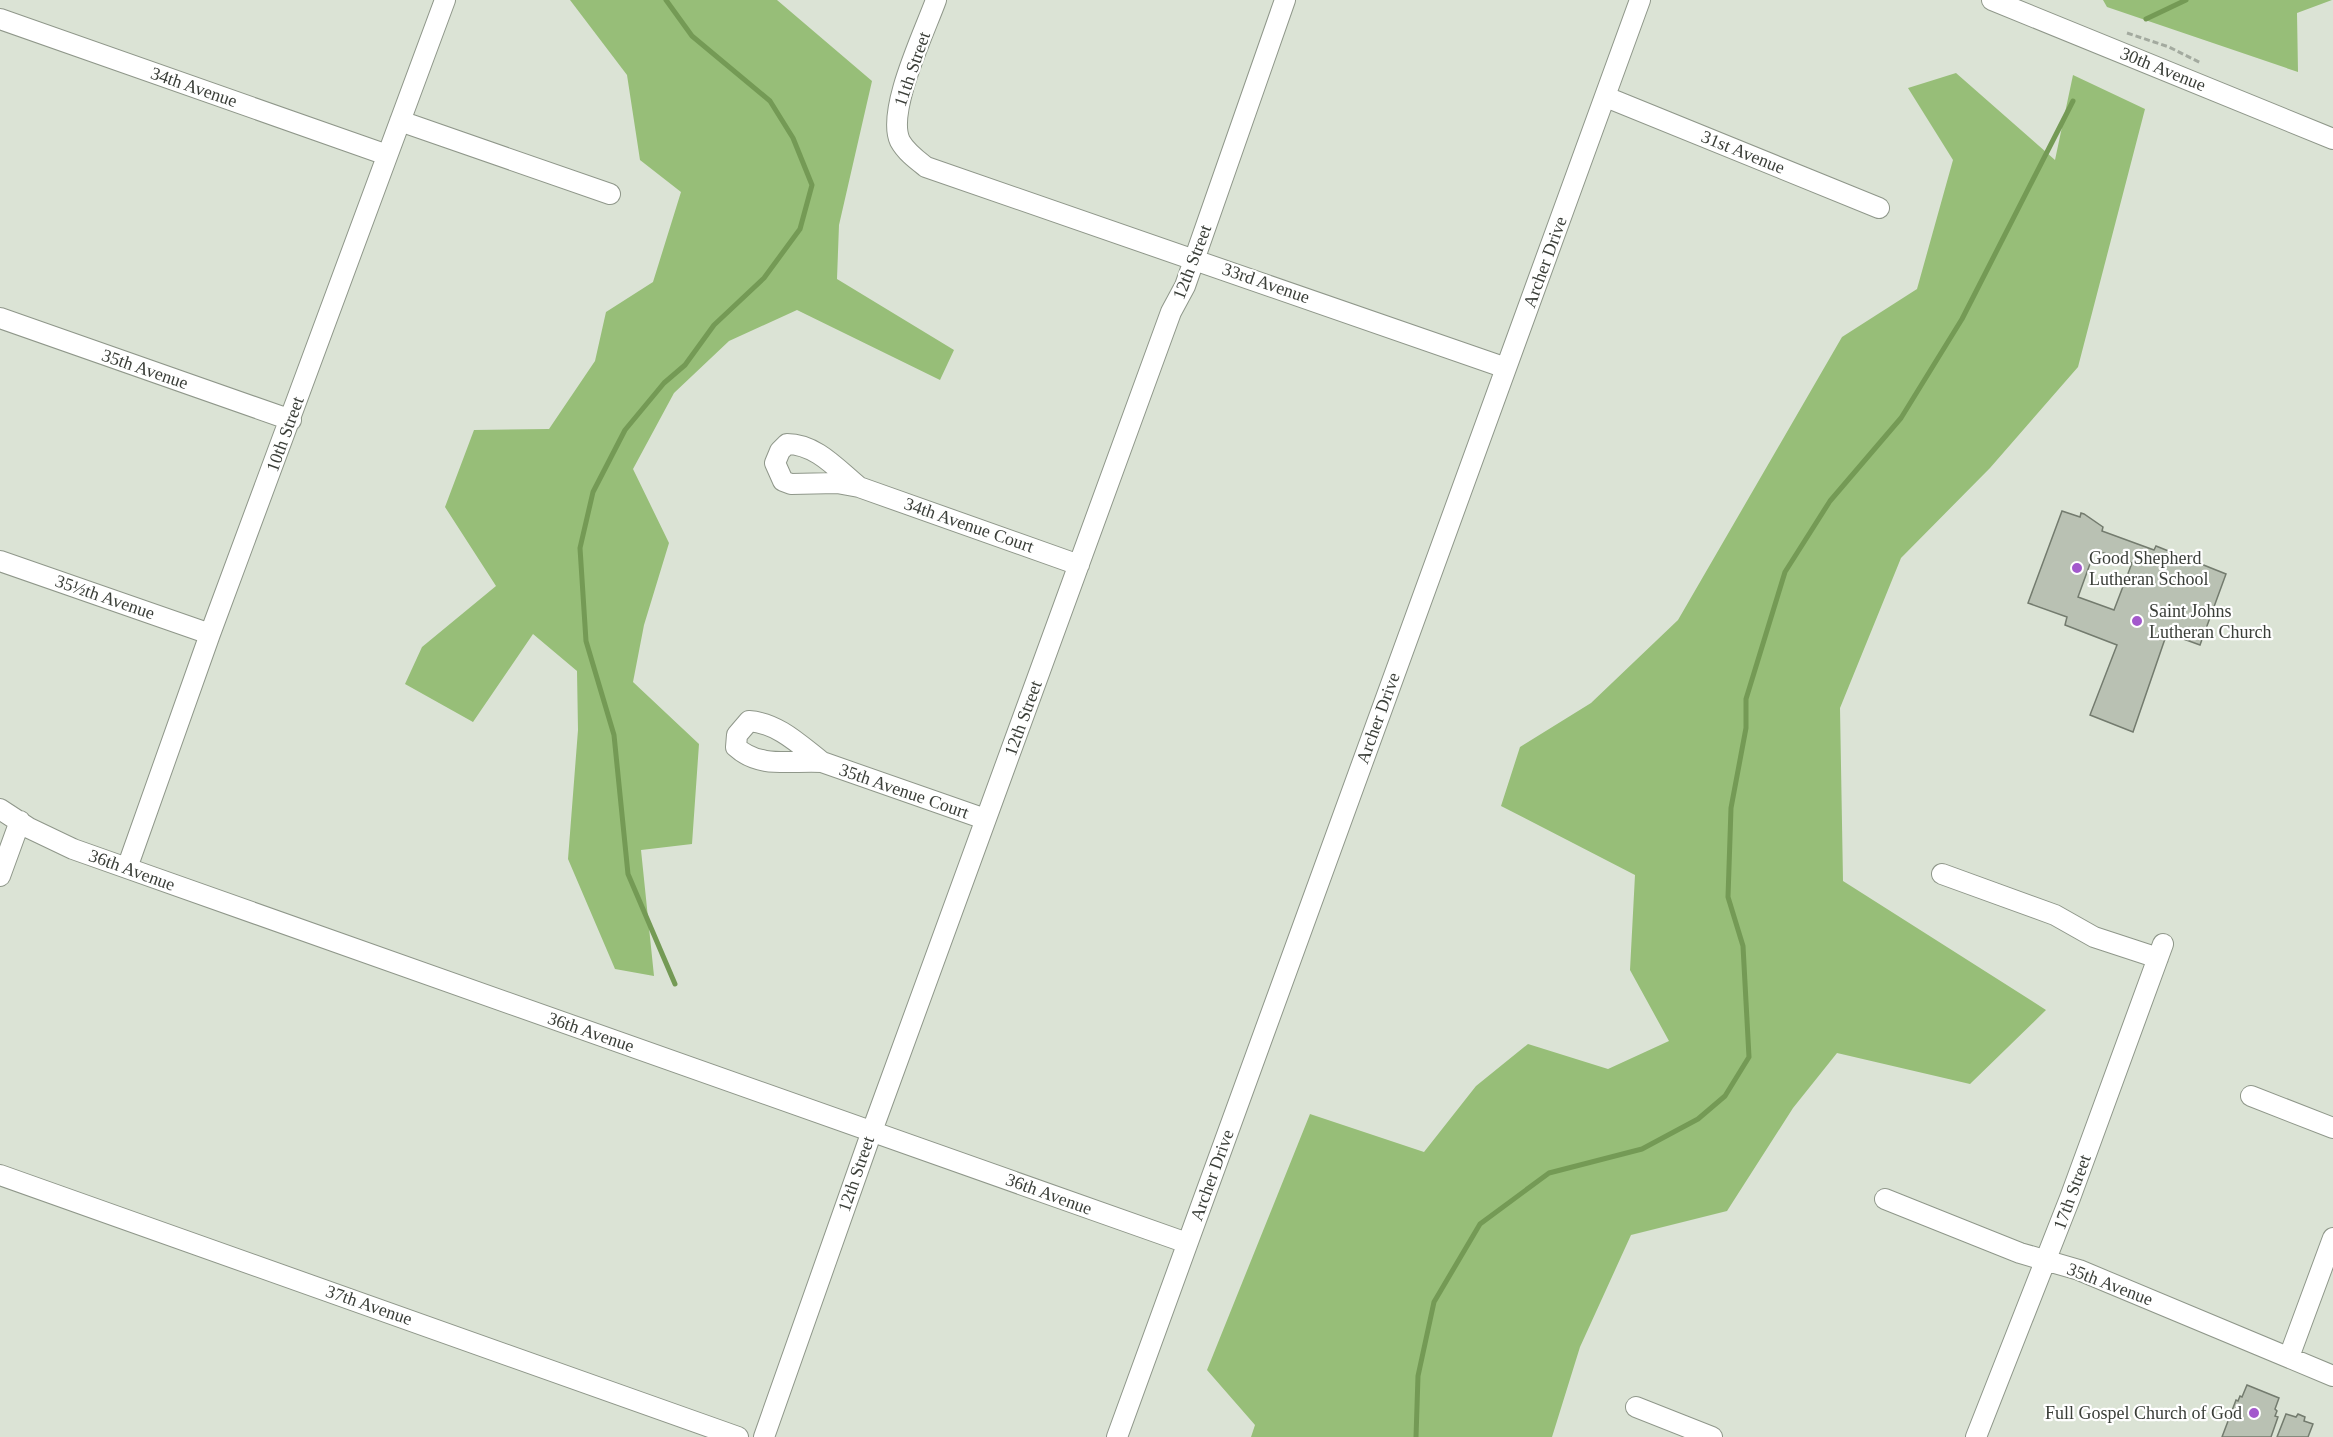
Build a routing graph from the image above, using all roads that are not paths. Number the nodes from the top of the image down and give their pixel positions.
1 (444, 0) edge
2 (936, 0) edge
3 (1285, 0) edge
4 (1640, 0) edge
5 (1992, 0) edge
6 (2039, 9) edge
7 (0, 19) edge
8 (1606, 97) junction
9 (400, 121) junction
10 (899, 139) joint
11 (2333, 140) edge
12 (387, 155) junction
13 (610, 194) dead end
14 (1879, 208) dead end
15 (1195, 258) junction
16 (0, 318) edge
17 (1506, 368) junction
18 (291, 420) junction
19 (859, 486) dead end
20 (0, 561) edge
21 (1079, 565) junction
22 (210, 634) junction
23 (822, 762) dead end
24 (0, 809) edge
25 (985, 819) junction
26 (20, 821) junction
27 (127, 868) junction
28 (1942, 874) dead end
29 (0, 876) edge
30 (2251, 1096) dead end
31 (2333, 1128) edge
32 (872, 1131) junction
33 (0, 1175) edge
34 (1885, 1199) dead end
35 (2333, 1238) edge
36 (1187, 1243) junction
37 (2045, 1260) junction
38 (2289, 1357) junction
39 (2333, 1376) edge
40 (1636, 1407) dead end
41 (738, 1437) edge
42 (764, 1437) edge
43 (1118, 1437) edge
44 (1712, 1437) edge
45 (1976, 1437) edge

1 - 9 street, 10th Street
2 - 10 street, 11th Street
3 - 15 street, 12th Street
4 - 8 street, Archer Drive
5 - 6 street, 30th Avenue
6 - 11 street, 30th Avenue
7 - 12 street, 34th Avenue
8 - 14 street, 31st Avenue
8 - 17 street, Archer Drive
9 - 12 street, 10th Street
9 - 13 street
10 - 15 street, 33rd Avenue
12 - 18 street, 10th Street
15 - 17 street, 33rd Avenue
15 - 21 street, 12th Street
16 - 18 street, 35th Avenue
17 - 36 street, Archer Drive
18 - 22 street, 10th Street
19 - 21 street, 34th Avenue Court
20 - 22 street, 35½th Avenue
21 - 25 street, 12th Street
22 - 27 street, 10th Street
23 - 25 street, 35th Avenue Court
24 - 26 street, 36th Avenue
25 - 32 street, 12th Street
26 - 27 street, 36th Avenue
26 - 29 street
27 - 32 street, 36th Avenue
28 - 37 street, 17th Street
30 - 31 street
32 - 36 street, 36th Avenue
32 - 42 street, 12th Street
33 - 41 street, 37th Avenue
34 - 37 street, 35th Avenue
35 - 38 street
36 - 43 street, Archer Drive
37 - 38 street, 35th Avenue
37 - 45 street, 17th Street
38 - 39 street, 35th Avenue
40 - 44 street

